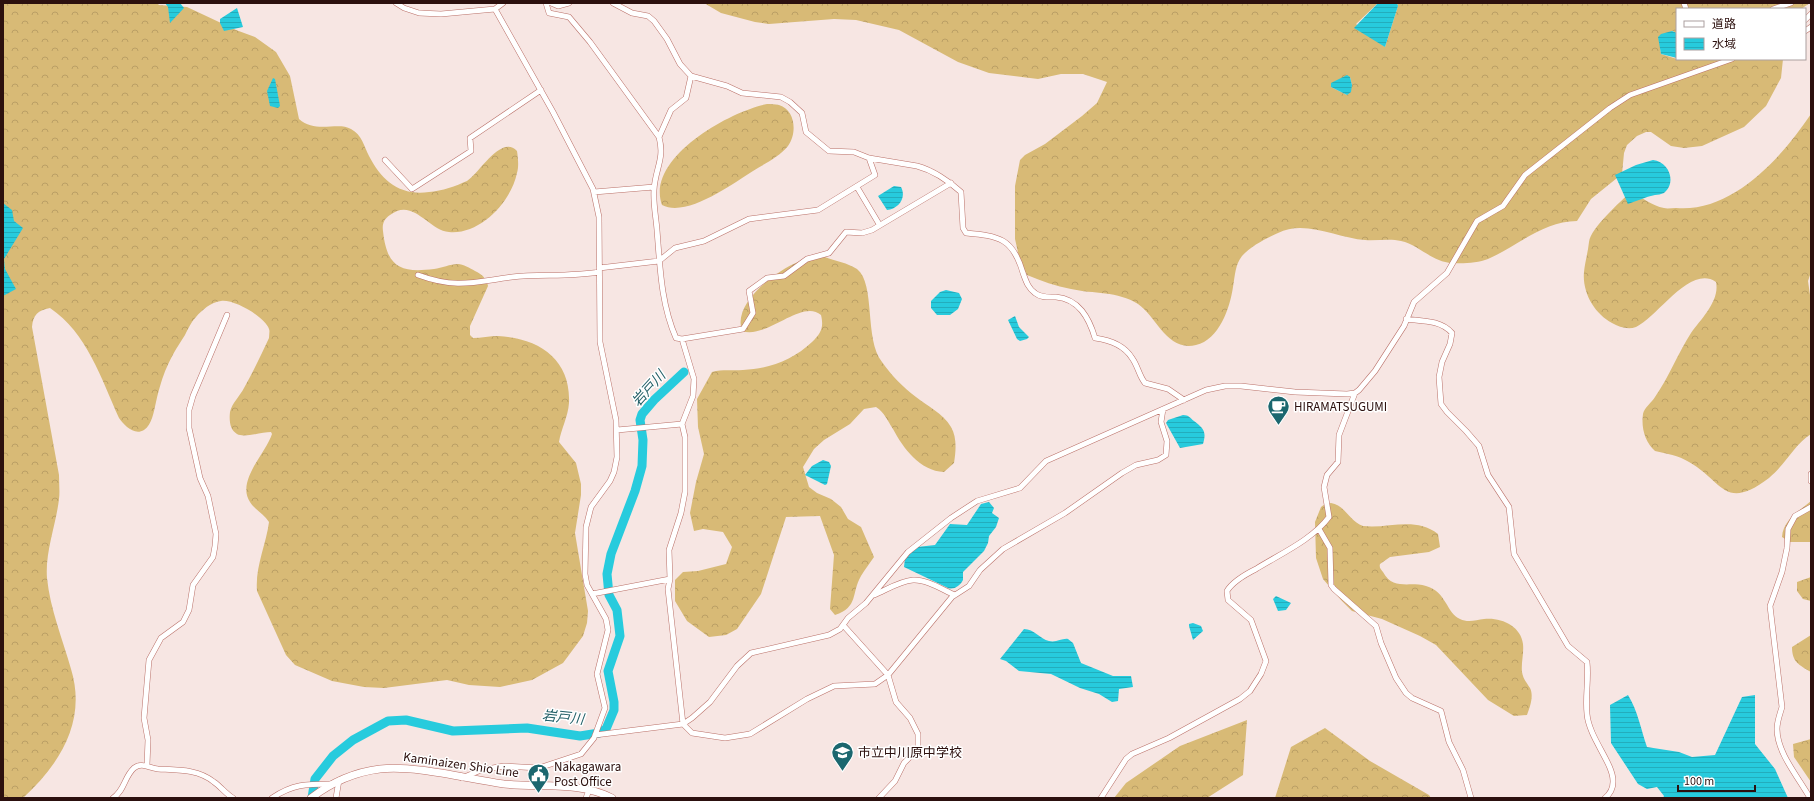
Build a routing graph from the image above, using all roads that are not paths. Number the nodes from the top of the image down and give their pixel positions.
1 (396, 3) edge
2 (503, 3) edge
3 (546, 3) edge
4 (551, 3) edge
5 (568, 3) edge
6 (613, 3) edge
7 (1791, 3) edge
8 (1776, 8) edge
9 (495, 9) junction
10 (1729, 60) edge
11 (691, 76) junction
12 (540, 90) junction
13 (659, 137) junction
14 (869, 158) junction
15 (385, 160) dead end
16 (951, 183) junction
17 (654, 187) junction
18 (857, 187) junction
19 (594, 192) junction
20 (880, 224) junction
21 (659, 261) junction
22 (599, 270) junction
23 (418, 275) dead end
24 (227, 315) dead end
25 (1406, 319) junction
26 (682, 339) junction
27 (1355, 393) junction
28 (1184, 400) junction
29 (1163, 409) junction
30 (682, 424) junction
31 (617, 430) junction
32 (1811, 474) edge
33 (1811, 481) edge
34 (1811, 507) edge
35 (1319, 530) junction
36 (670, 579) junction
37 (592, 594) junction
38 (954, 595) junction
39 (872, 597) junction
40 (843, 625) junction
41 (888, 676) junction
42 (682, 724) junction
43 (595, 735) junction
44 (147, 766) junction
45 (462, 778) junction
46 (339, 780) junction
47 (331, 784) junction
48 (589, 790) junction
49 (314, 796) edge
50 (113, 798) edge
51 (233, 798) edge
52 (272, 798) edge
53 (336, 798) edge
54 (586, 798) edge
55 (612, 798) edge
56 (879, 798) edge
57 (1100, 798) edge
58 (1471, 798) edge
59 (1605, 798) edge
60 (1810, 798) edge

1 - 9 street
2 - 9 street
3 - 13 street
4 - 5 street
6 - 11 street
7 - 8 street
9 - 12 street
10 - 25 street
11 - 13 street
11 - 14 street
12 - 15 street
12 - 19 street
13 - 17 street
14 - 16 street
14 - 18 street
16 - 20 street
16 - 28 street
17 - 19 street
17 - 21 street
18 - 20 street
18 - 21 street
19 - 22 street
20 - 26 street
21 - 22 street
21 - 26 street
22 - 23 street
22 - 31 street
24 - 44 street
25 - 27 street
25 - 59 street
26 - 30 street
27 - 28 street
27 - 35 street
28 - 29 street
29 - 38 street
29 - 39 street
30 - 31 street
30 - 36 street
31 - 37 street
32 - 33 street
34 - 60 street
35 - 57 street
35 - 58 street
36 - 37 street
36 - 42 street
37 - 43 street
38 - 39 street
38 - 41 street
39 - 40 street
40 - 41 street
40 - 42 street
41 - 42 street
41 - 56 street
42 - 43 street
43 - 45 street
44 - 50 street
44 - 51 street
45 - 46 main road, Kaminaizen Shio Line
45 - 48 main road, Kaminaizen Shio Line
46 - 47 main road, Kaminaizen Shio Line
46 - 53 street
47 - 49 main road, Kaminaizen Shio Line
47 - 52 street
48 - 54 street
48 - 55 main road, Kaminaizen Shio Line

